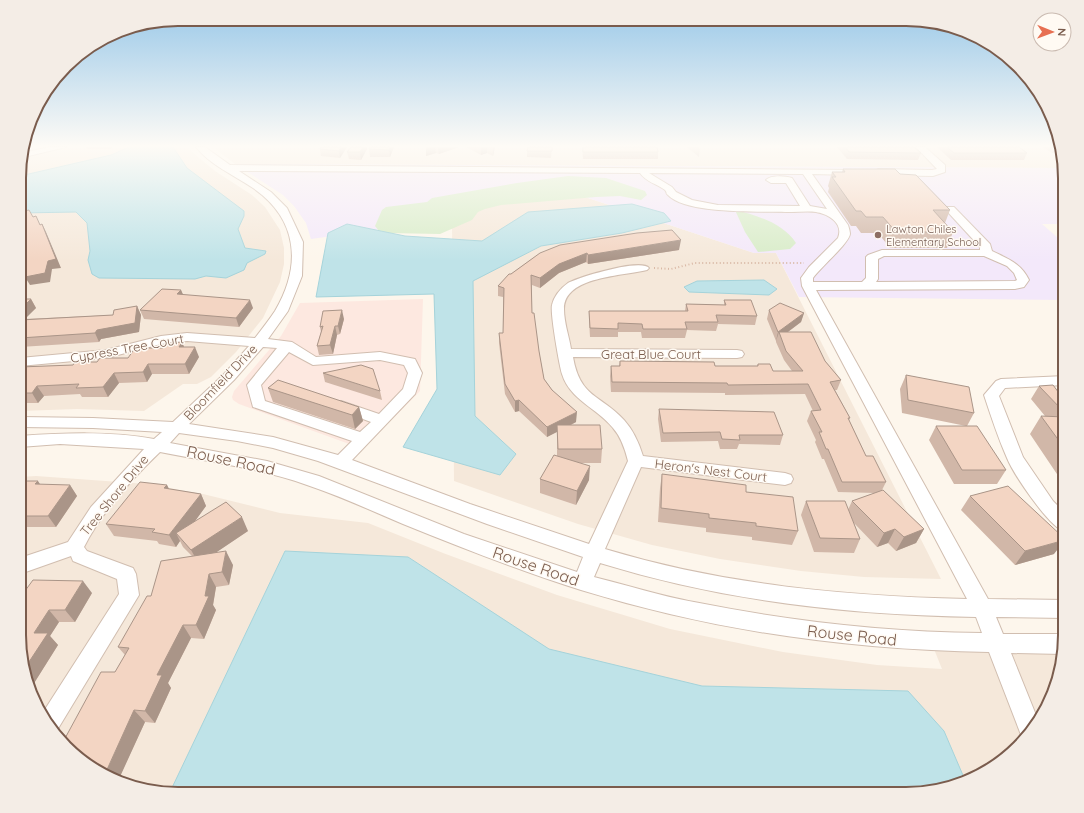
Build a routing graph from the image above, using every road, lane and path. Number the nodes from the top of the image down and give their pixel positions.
1 (253, 185) edge
2 (663, 185) edge
3 (795, 185) edge
4 (812, 185) edge
5 (822, 209) junction
6 (950, 209) edge
7 (986, 253) junction
8 (819, 263) junction
9 (871, 266) junction
10 (643, 268) joint
11 (808, 286) junction
12 (865, 286) junction
13 (908, 286) junction
14 (258, 344) junction
15 (287, 345) junction
16 (566, 353) junction
17 (737, 354) dead end
18 (26, 361) edge
19 (260, 378) junction
20 (1058, 380) edge
21 (274, 383) edge
22 (325, 400) edge
23 (382, 420) junction
24 (26, 422) edge
25 (176, 426) junction
26 (363, 439) junction
27 (26, 440) edge
28 (157, 445) junction
29 (636, 461) junction
30 (340, 463) junction
31 (785, 479) dead end
32 (1058, 518) edge
33 (75, 547) junction
34 (594, 554) junction
35 (26, 564) edge
36 (582, 582) junction
37 (983, 609) junction
38 (1058, 609) edge
39 (997, 643) junction
40 (1058, 644) edge
41 (52, 719) edge
42 (1028, 725) edge

1 - 14 street, Bloomfield Drive
2 - 5 street
3 - 5 street
4 - 5 street
5 - 8 street
6 - 7 street
7 - 9 street
7 - 13 street
8 - 10 path
8 - 11 street
9 - 12 street
9 - 13 street
10 - 16 street
11 - 12 street
11 - 37 street
12 - 13 street
14 - 15 street, Cypress Tree Court
14 - 18 street, Cypress Tree Court
14 - 25 street, Bloomfield Drive
15 - 19 street
15 - 23 street
16 - 17 street, Great Blue Court
16 - 29 street
19 - 21 street
19 - 26 street
20 - 32 street
22 - 23 street
23 - 26 street
24 - 25 street, Rouse Road
25 - 28 street, Bloomfield Drive
25 - 30 street, Rouse Road
26 - 30 street
27 - 28 street, Rouse Road
28 - 33 street, Tree Shore Drive
28 - 36 street, Rouse Road
29 - 31 street, Heron's Nest Court
29 - 34 street
30 - 34 street, Rouse Road
33 - 35 street, Tree Shore Drive
33 - 41 street, Tree Shore Drive
34 - 36 street
34 - 37 street, Rouse Road
36 - 39 street, Rouse Road
37 - 38 street, Rouse Road
37 - 39 street
39 - 40 street, Rouse Road
39 - 42 street

